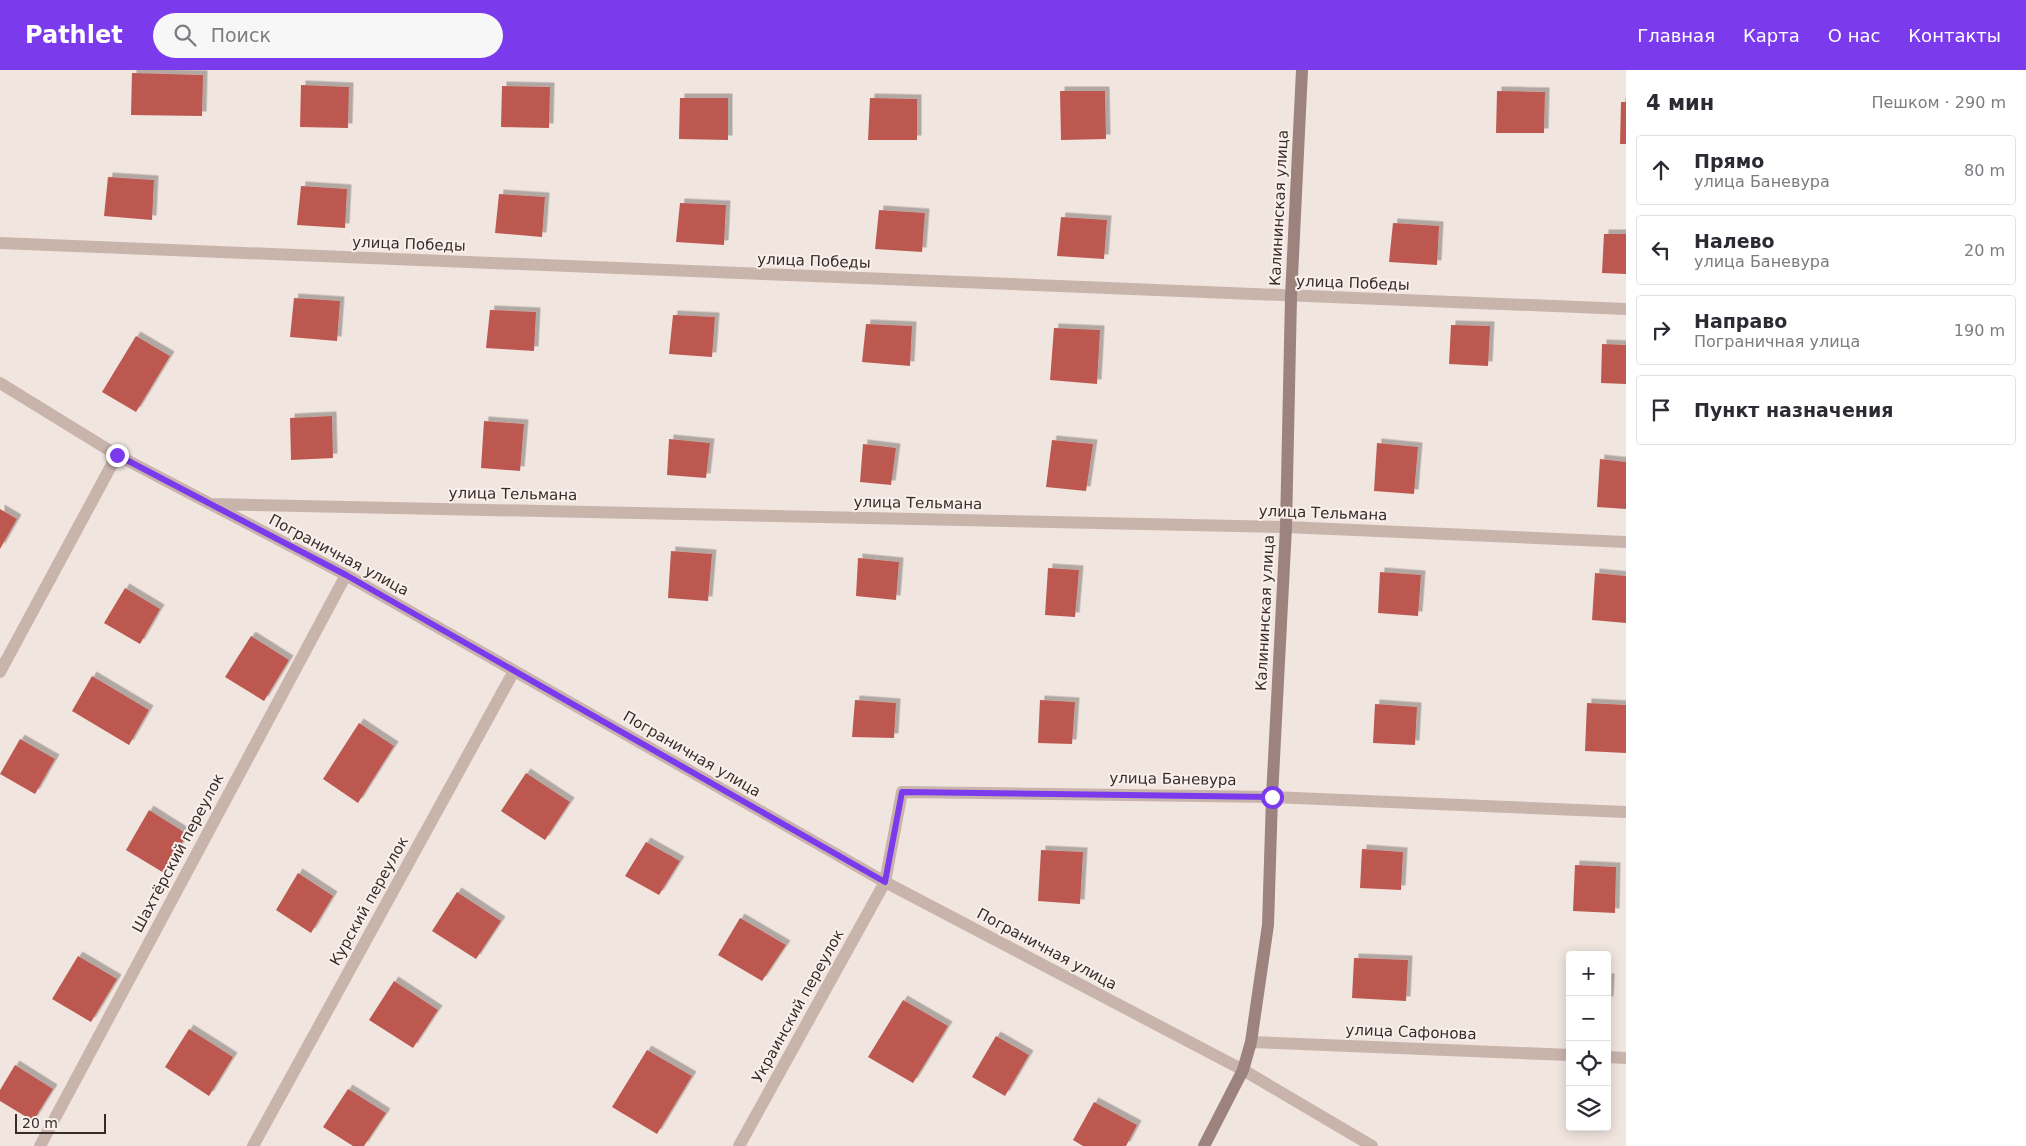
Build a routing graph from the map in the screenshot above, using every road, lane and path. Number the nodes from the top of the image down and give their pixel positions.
1 (1302, 70) edge
2 (0, 243) edge
3 (1291, 297) junction
4 (1626, 309) edge
5 (2, 388) edge
6 (117, 455) junction
7 (209, 504) junction
8 (1286, 527) junction
9 (1626, 542) edge
10 (346, 575) junction
11 (514, 671) junction
12 (0, 672) edge
13 (1272, 797) junction
14 (1626, 812) edge
15 (885, 882) junction
16 (1251, 1042) junction
17 (1566, 1056) edge
18 (1611, 1057) edge
19 (1626, 1058) edge
20 (1243, 1070) junction
21 (40, 1146) edge
22 (253, 1146) edge
23 (739, 1146) edge
24 (1204, 1146) edge
25 (1372, 1146) edge

1 - 3 main road, Калининская улица
2 - 3 street, улица Победы
3 - 4 street, улица Победы
3 - 8 main road, Калининская улица
5 - 6 street, Пограничная улица
6 - 7 street, Пограничная улица
6 - 12 street
7 - 8 street, улица Тельмана
7 - 10 street, Пограничная улица
8 - 9 street, улица Тельмана
8 - 13 main road, Калининская улица
10 - 11 street, Пограничная улица
10 - 21 street, Шахтёрский переулок
11 - 15 street, Пограничная улица
11 - 22 street, Курский переулок
13 - 14 street, улица Баневура
13 - 15 street, улица Баневура
13 - 16 main road, Калининская улица
15 - 20 street, Пограничная улица
15 - 23 street, Украинский переулок
16 - 17 street, улица Сафонова
16 - 20 main road, Калининская улица
18 - 19 street
20 - 24 main road, Калининская улица
20 - 25 street, Пограничная улица

